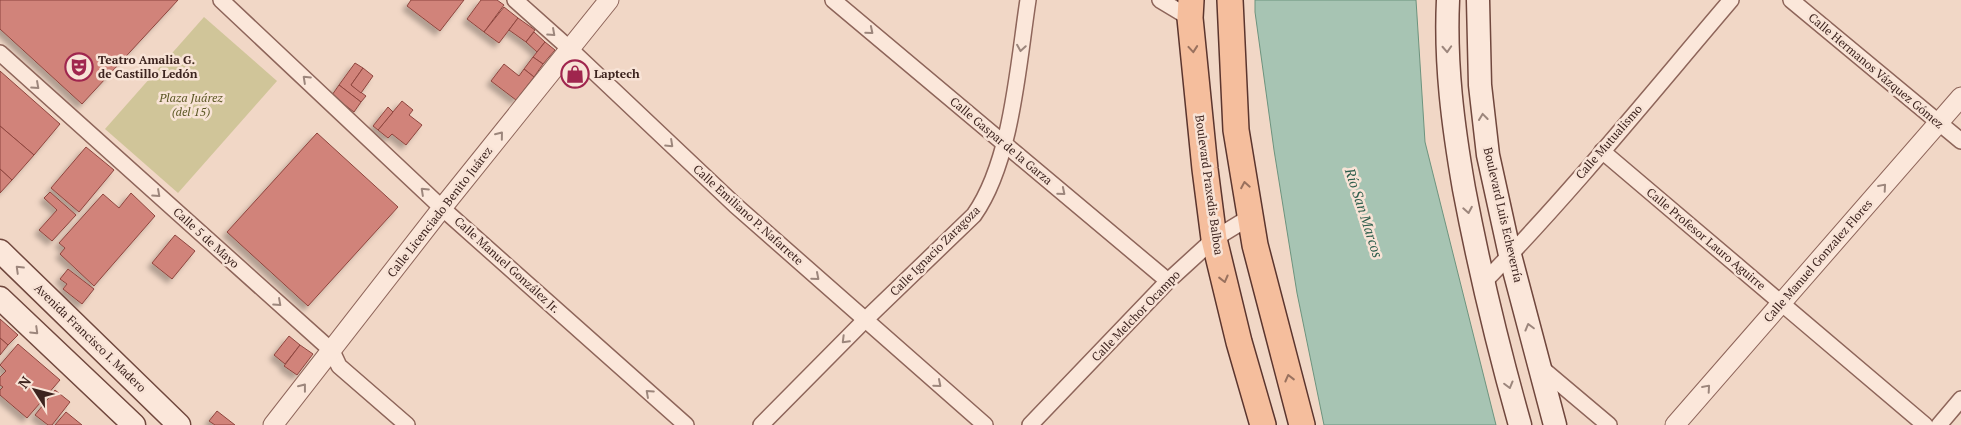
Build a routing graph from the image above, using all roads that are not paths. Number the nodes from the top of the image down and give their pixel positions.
1 (222, 0) edge
2 (515, 0) edge
3 (609, 0) edge
4 (833, 0) edge
5 (1028, 0) edge
6 (1160, 0) edge
7 (1230, 0) edge
8 (1448, 0) edge
9 (1478, 0) edge
10 (1731, 0) edge
11 (1791, 0) edge
12 (1190, 9) edge
13 (570, 49) junction
14 (0, 53) edge
15 (1961, 97) edge
16 (1939, 123) junction
17 (1961, 141) edge
18 (1005, 144) junction
19 (1602, 150) junction
20 (442, 208) junction
21 (1250, 217) junction
22 (1214, 239) junction
23 (0, 251) edge
24 (1510, 255) junction
25 (1168, 281) junction
26 (1484, 282) junction
27 (0, 298) edge
28 (1781, 302) junction
29 (865, 320) junction
30 (332, 350) junction
31 (1540, 366) junction
32 (1961, 399) edge
33 (134, 425) edge
34 (179, 425) edge
35 (273, 425) edge
36 (407, 425) edge
37 (686, 425) edge
38 (761, 425) edge
39 (985, 425) edge
40 (1030, 425) edge
41 (1263, 425) edge
42 (1302, 425) edge
43 (1520, 425) edge
44 (1555, 425) edge
45 (1609, 425) edge
46 (1675, 425) edge
47 (1925, 425) edge
48 (1939, 425) edge

20 -> 1 street, Calle Manuel González Jr.
2 -> 13 street, Calle Emiliano P. Nafarrete
3 - 13 street, Calle Licenciado Benito Juárez
4 -> 18 street, Calle Gaspar de la Garza
5 -> 18 street, Calle Ignacio Zaragoza
6 - 12 street
21 -> 7 main road
8 -> 26 main road
24 -> 9 main road, Boulevard Luis Echeverría
10 - 19 street, Calle Mutualismo
11 - 16 street, Calle Hermanos Vázquez Gómez
12 -> 22 main road, Boulevard Praxedis Balboa
20 -> 13 street, Calle Licenciado Benito Juárez
13 -> 29 street, Calle Emiliano P. Nafarrete
14 -> 30 street, Calle 5 de Mayo
15 - 16 street, Calle Manuel Gonzalez Flores
16 - 17 street, Calle Hermanos Vázquez Gómez
28 -> 16 street, Calle Manuel Gonzalez Flores
18 -> 25 street, Calle Gaspar de la Garza
18 - 29 street, Calle Ignacio Zaragoza
19 - 24 street, Calle Mutualismo
19 - 28 street, Calle Profesor Lauro Aguirre
20 - 30 street, Calle Licenciado Benito Juárez
37 -> 20 street, Calle Manuel González Jr.
21 - 22 street, Calle Melchor Ocampo
42 -> 21 main road
22 - 25 street, Calle Melchor Ocampo
22 -> 41 main road, Boulevard Praxedis Balboa
34 -> 23 main road, Avenida Francisco I. Madero
24 - 26 street, Calle Mutualismo
31 -> 24 main road, Boulevard Luis Echeverría
25 - 40 street, Calle Melchor Ocampo
26 -> 43 main road
27 -> 33 main road
46 -> 28 street, Calle Manuel Gonzalez Flores
28 - 47 street, Calle Profesor Lauro Aguirre
29 -> 38 street, Calle Ignacio Zaragoza
29 -> 39 street, Calle Emiliano P. Nafarrete
35 -> 30 street, Calle Licenciado Benito Juárez
30 - 36 street, Calle 5 de Mayo
31 - 44 main road, Boulevard Luis Echeverría
31 - 45 street
32 - 48 street

